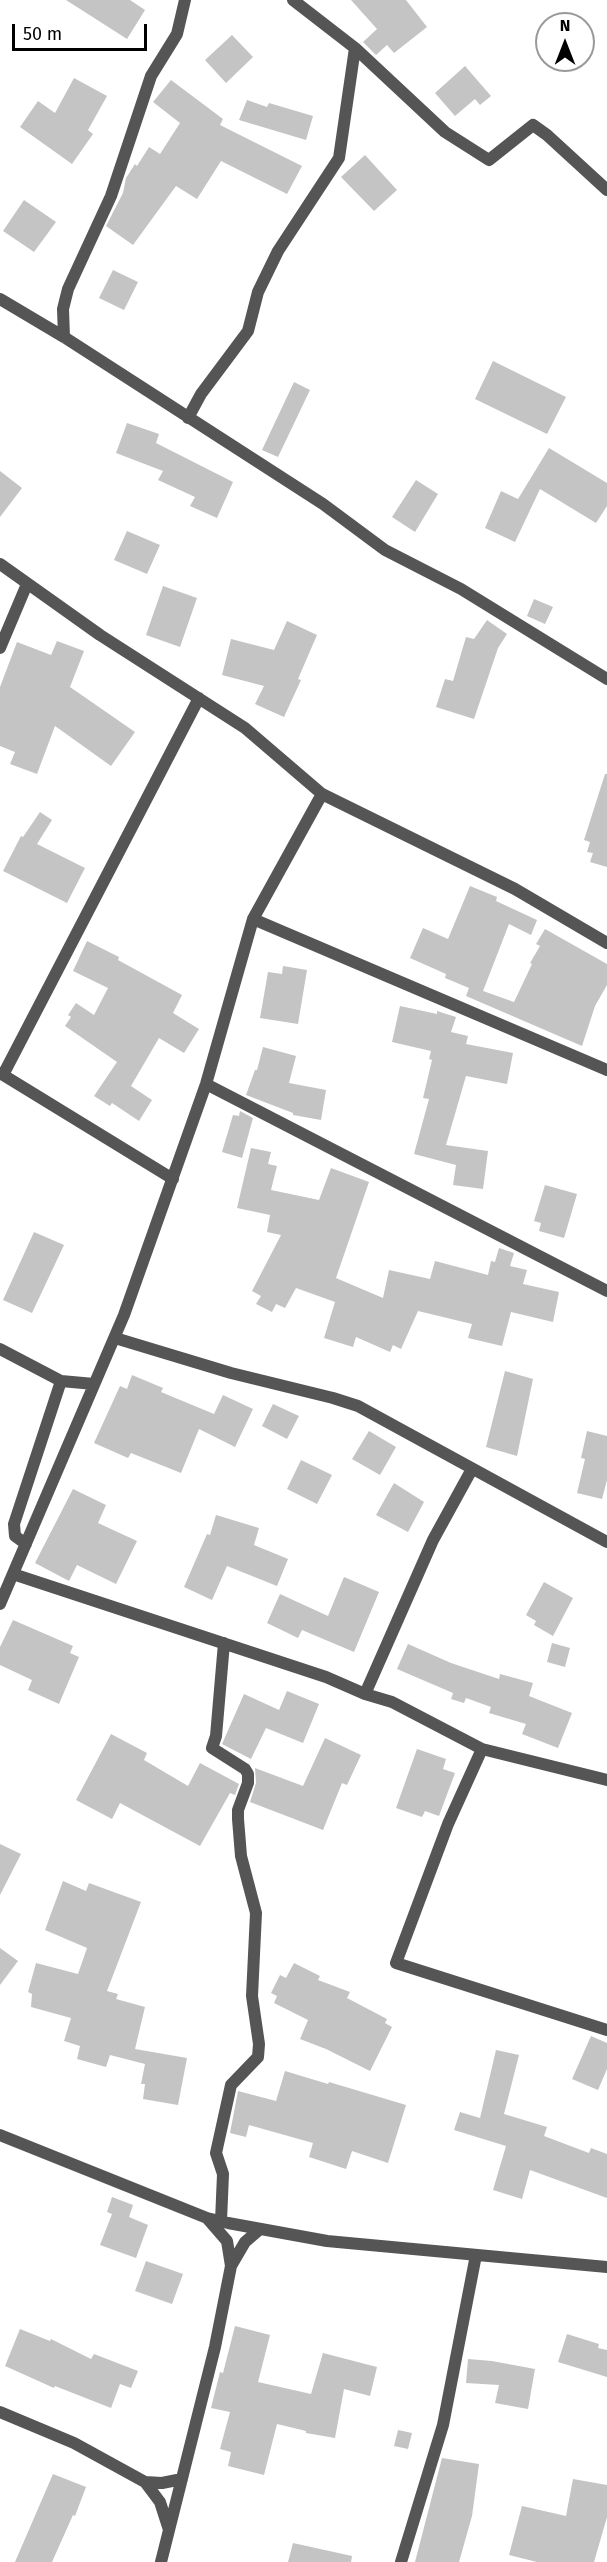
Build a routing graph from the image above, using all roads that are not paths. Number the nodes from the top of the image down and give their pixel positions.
1 (185, 0) edge
2 (293, 0) edge
3 (355, 48) junction
4 (607, 190) edge
5 (0, 300) edge
6 (64, 336) junction
7 (188, 418) junction
8 (0, 564) edge
9 (27, 584) junction
10 (0, 648) edge
11 (607, 680) edge
12 (199, 698) junction
13 (322, 794) junction
14 (253, 920) junction
15 (607, 943) edge
16 (607, 1070) edge
17 (2, 1074) edge
18 (206, 1084) junction
19 (173, 1179) junction
20 (607, 1291) edge
21 (115, 1338) junction
22 (0, 1349) edge
23 (61, 1381) junction
24 (94, 1384) junction
25 (472, 1469) junction
26 (607, 1542) edge
27 (26, 1544) junction
28 (13, 1574) junction
29 (0, 1604) edge
30 (224, 1643) junction
31 (365, 1694) junction
32 (482, 1749) junction
33 (607, 1780) edge
34 (607, 2030) edge
35 (0, 2135) edge
36 (207, 2218) junction
37 (222, 2221) junction
38 (259, 2230) junction
39 (476, 2255) junction
40 (231, 2266) junction
41 (607, 2267) edge
42 (0, 2412) edge
43 (182, 2479) junction
44 (145, 2481) junction
45 (169, 2530) junction
46 (161, 2562) edge
47 (401, 2562) edge

1 - 6 street
2 - 3 street
3 - 4 street
3 - 7 street
5 - 6 street
6 - 7 street
7 - 11 street
8 - 9 street
9 - 10 street
9 - 12 street
12 - 13 street
12 - 17 street
13 - 14 street
13 - 15 street
14 - 16 street
14 - 18 street
17 - 19 street
18 - 19 street
18 - 20 street
19 - 21 street
21 - 24 street
21 - 25 street
22 - 23 street
23 - 24 street
23 - 27 street
24 - 27 street
25 - 26 street
25 - 31 street
27 - 28 street
28 - 29 street
28 - 30 street
30 - 31 street
30 - 37 street
31 - 32 street
32 - 33 street
32 - 34 street
35 - 36 street
36 - 37 street
36 - 40 street
37 - 38 street
38 - 39 street
38 - 40 street
39 - 41 street
39 - 47 street
40 - 43 street
42 - 44 street
43 - 44 street
43 - 45 street
44 - 45 street
45 - 46 street

